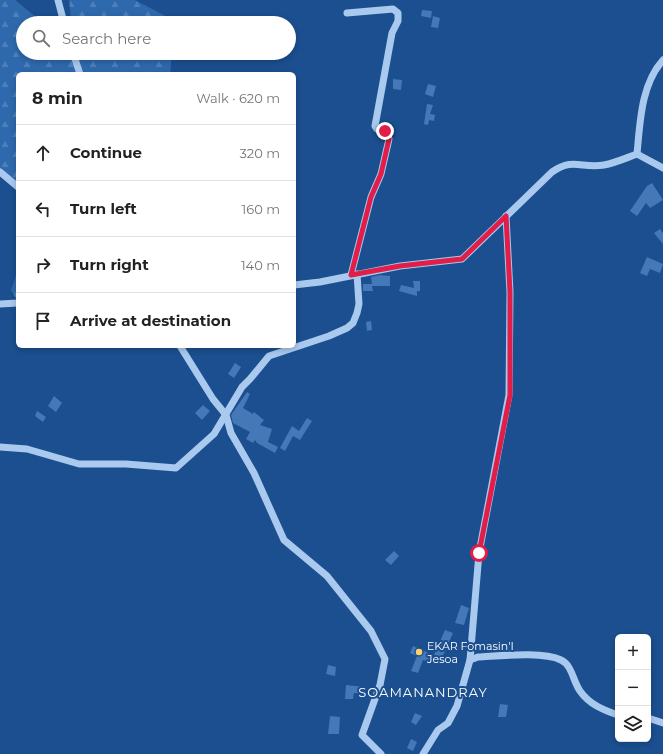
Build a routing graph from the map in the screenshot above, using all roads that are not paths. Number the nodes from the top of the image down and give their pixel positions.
1 (58, 0) edge
2 (347, 12) dead end
3 (62, 16) edge
4 (75, 60) edge
5 (663, 60) edge
6 (79, 72) edge
7 (636, 154) junction
8 (663, 168) edge
9 (0, 172) edge
10 (16, 185) edge
11 (506, 216) junction
12 (354, 275) junction
13 (296, 284) edge
14 (16, 303) edge
15 (0, 304) edge
16 (296, 346) edge
17 (181, 348) edge
18 (290, 348) edge
19 (226, 415) junction
20 (0, 447) edge
21 (470, 660) junction
22 (615, 714) edge
23 (651, 719) edge
24 (663, 723) edge
25 (381, 754) edge
26 (423, 754) edge

1 - 3 street
2 - 12 street
4 - 6 street
5 - 7 street
7 - 8 street
7 - 11 street
9 - 10 street
11 - 12 street
11 - 21 street
12 - 13 street
12 - 16 street
14 - 15 street
17 - 19 street
18 - 19 street
19 - 20 street
19 - 25 street
21 - 22 street
21 - 26 street
23 - 24 street

